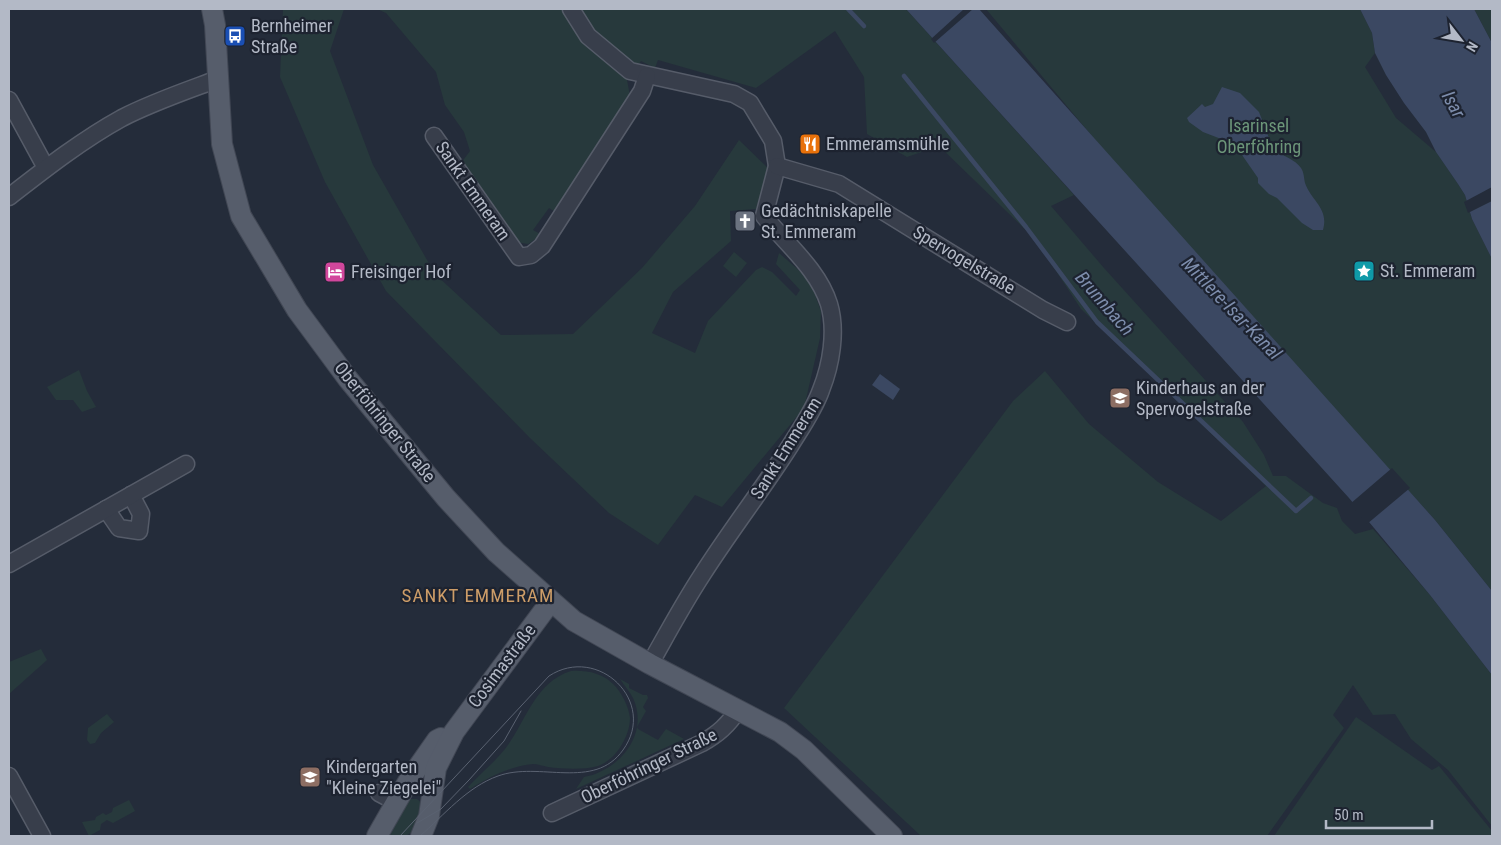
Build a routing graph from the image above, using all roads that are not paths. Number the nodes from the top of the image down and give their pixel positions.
1 (212, 9) edge
2 (571, 9) edge
3 (647, 76) junction
4 (218, 79) junction
5 (9, 100) edge
6 (434, 136) dead end
7 (777, 166) junction
8 (46, 168) junction
9 (9, 197) edge
10 (1066, 322) dead end
11 (186, 464) dead end
12 (131, 495) junction
13 (106, 509) junction
14 (9, 564) edge
15 (551, 601) junction
16 (650, 664) junction
17 (738, 710) junction
18 (454, 732) junction
19 (9, 776) edge
20 (392, 796) junction
21 (431, 807) junction
22 (552, 812) dead end
23 (42, 836) edge
24 (377, 836) edge
25 (421, 836) edge
26 (892, 836) edge

1 - 4 main road, Oberföhringer Straße
2 - 3 street, Sankt Emmeram
3 - 6 street, Sankt Emmeram
3 - 7 street, Sankt Emmeram
4 - 8 street
4 - 15 main road, Oberföhringer Straße
5 - 8 street
7 - 10 street, Spervogelstraße
7 - 16 street, Sankt Emmeram
8 - 9 street
11 - 12 street
12 - 13 street
12 - 13 street
13 - 14 street
15 - 16 main road, Oberföhringer Straße
15 - 18 main road, Cosimastraße
16 - 17 main road, Oberföhringer Straße
17 - 22 street, Oberföhringer Straße
17 - 26 main road, Oberföhringer Straße
18 - 20 main road, Cosimastraße
18 - 21 main road, Cosimastraße
19 - 23 street
20 - 21 main road
20 - 24 main road, Cosimastraße
21 - 25 main road, Cosimastraße

